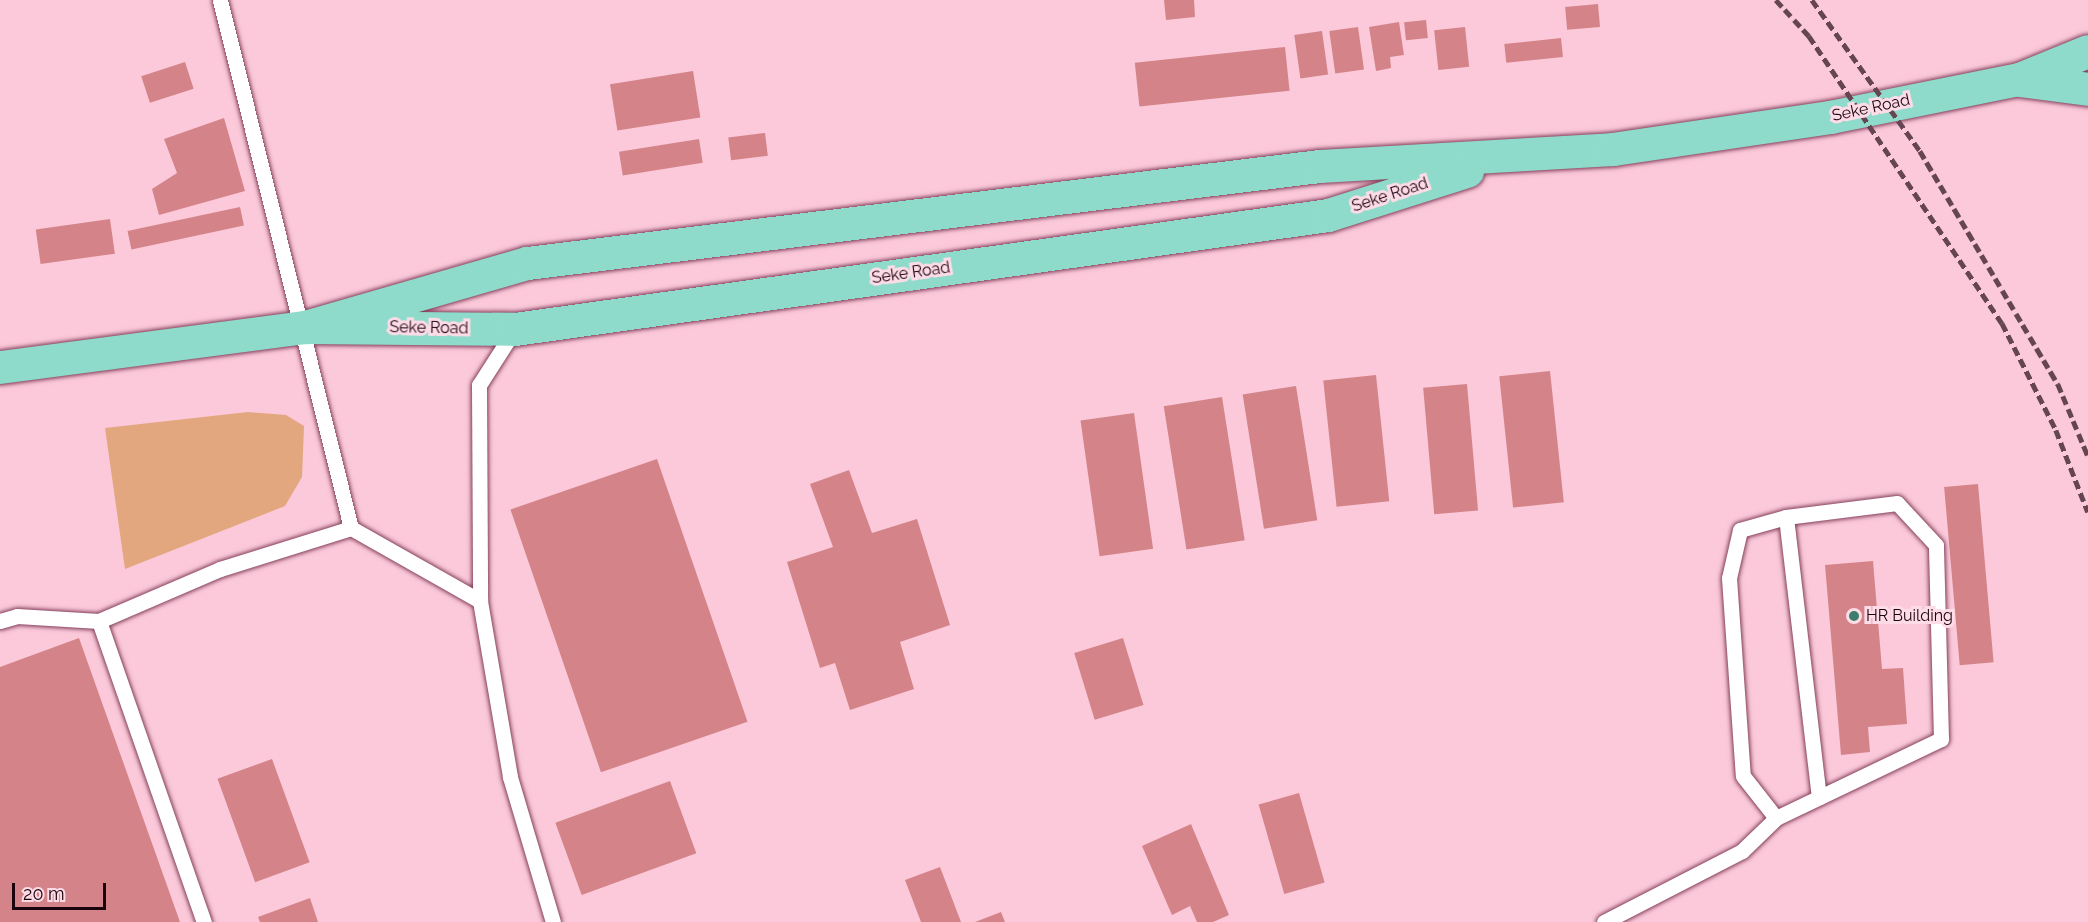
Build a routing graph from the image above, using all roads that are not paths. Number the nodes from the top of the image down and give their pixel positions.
1 (220, 0) edge
2 (2088, 51) edge
3 (2019, 79) junction
4 (2088, 89) edge
5 (1508, 158) junction
6 (305, 327) junction
7 (515, 329) junction
8 (0, 367) edge
9 (1786, 517) junction
10 (351, 528) junction
11 (480, 601) junction
12 (0, 621) edge
13 (99, 621) junction
14 (1819, 797) junction
15 (1776, 818) junction
16 (204, 922) edge
17 (553, 922) edge
18 (1604, 922) edge

1 - 6 lane
2 - 3 main road
3 - 4 main road
3 - 5 main road, Seke Road
5 - 6 main road, Seke Road
5 - 7 main road, Seke Road
6 - 7 main road, Seke Road
6 - 8 main road, Seke Road
6 - 10 lane
7 - 11 lane
9 - 14 lane
9 - 14 lane
9 - 15 lane
10 - 11 lane
10 - 13 lane
11 - 17 lane
12 - 13 lane
13 - 16 lane
14 - 15 lane
15 - 18 lane

